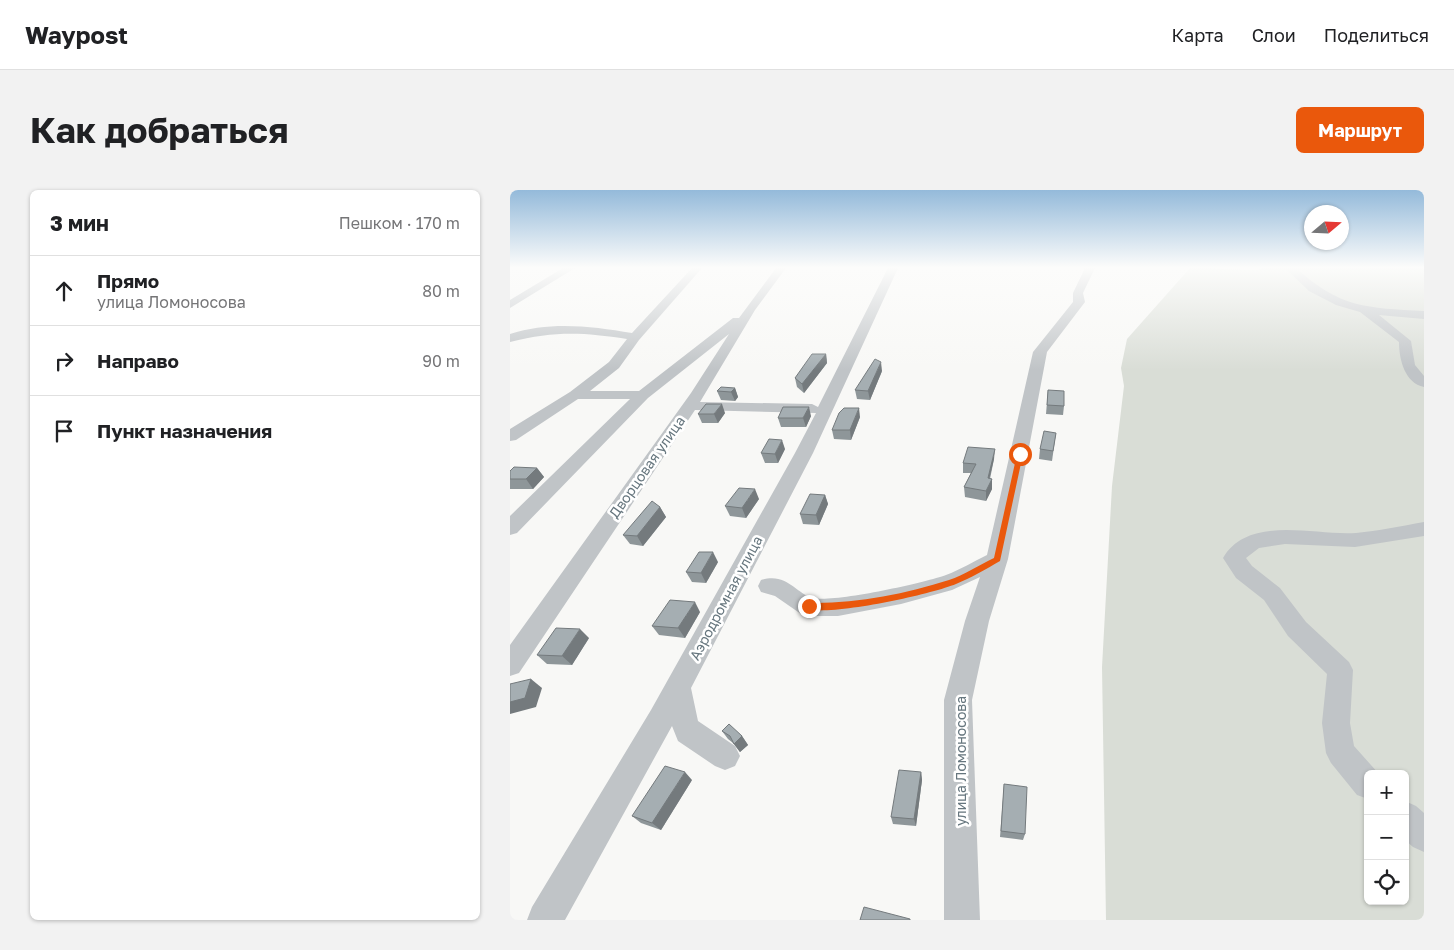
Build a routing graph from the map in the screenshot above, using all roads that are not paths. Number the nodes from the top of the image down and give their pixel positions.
1 (666, 302) edge
2 (755, 302) edge
3 (877, 302) edge
4 (1079, 302) edge
5 (1340, 302) edge
6 (1364, 311) junction
7 (748, 312) junction
8 (1424, 315) edge
9 (511, 337) edge
10 (635, 337) junction
11 (1424, 383) edge
12 (575, 395) junction
13 (643, 396) junction
14 (690, 406) junction
15 (825, 409) junction
16 (510, 436) edge
17 (510, 528) edge
18 (1424, 529) edge
19 (998, 559) junction
20 (769, 586) dead end
21 (510, 665) edge
22 (678, 688) junction
23 (725, 756) dead end
24 (1364, 779) edge
25 (1409, 821) edge
26 (1424, 836) edge
27 (545, 920) edge
28 (962, 920) edge

1 - 10 street
2 - 7 street, Дворцовая улица
3 - 15 street, Аэродромная улица
4 - 19 street, улица Ломоносова
5 - 6 street
6 - 8 street
6 - 11 street
7 - 13 street
7 - 14 street, Дворцовая улица
9 - 10 street
10 - 12 street
12 - 13 street
12 - 16 street
13 - 17 street
14 - 15 street
14 - 21 street, Дворцовая улица
15 - 22 street, Аэродромная улица
18 - 24 street
19 - 20 street
19 - 28 street, улица Ломоносова
22 - 23 street
22 - 27 street, Аэродромная улица
25 - 26 street

